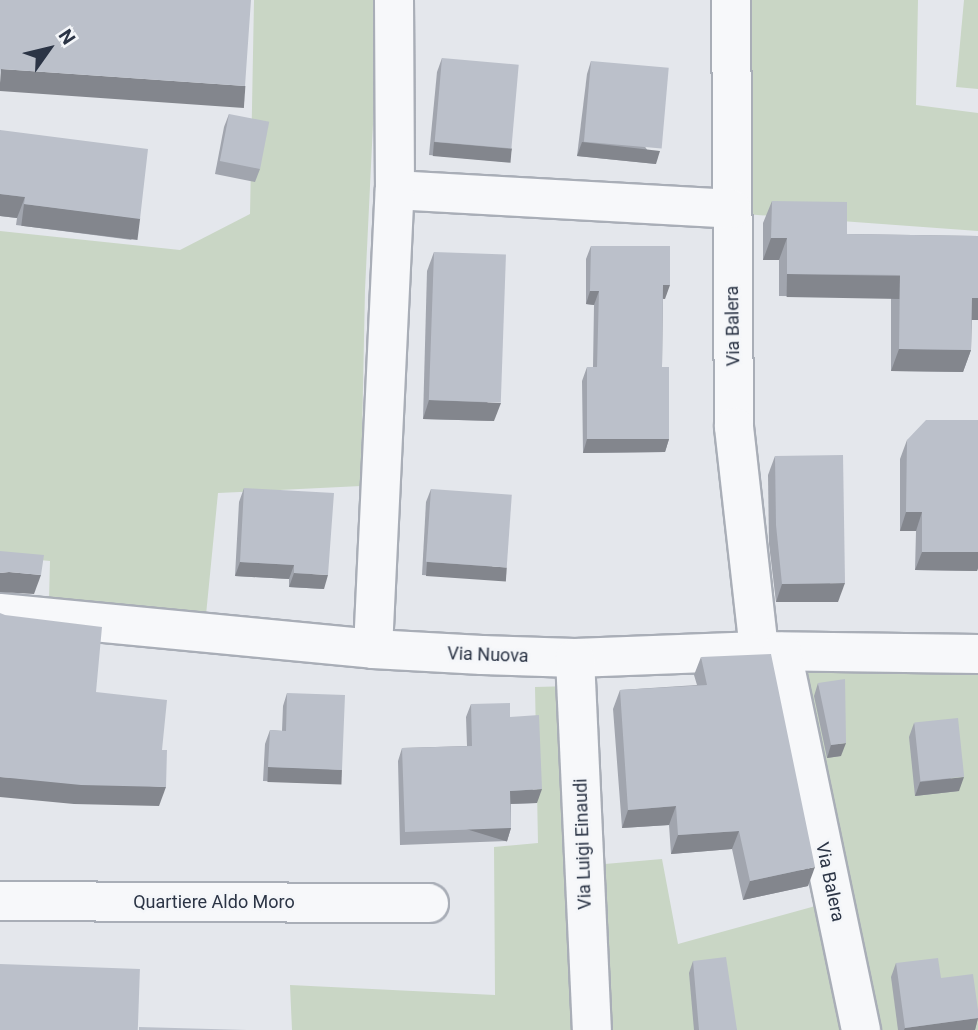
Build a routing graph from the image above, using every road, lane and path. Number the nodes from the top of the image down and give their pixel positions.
1 (394, 0) edge
2 (731, 0) edge
3 (395, 190) junction
4 (731, 209) junction
5 (0, 613) edge
6 (373, 649) junction
7 (771, 651) junction
8 (978, 654) edge
9 (575, 658) junction
10 (0, 901) edge
11 (429, 903) dead end
12 (592, 1030) edge
13 (861, 1030) edge

1 - 3 street
2 - 4 street, Via Balera
3 - 4 street
3 - 6 street
4 - 7 street, Via Balera
5 - 6 street, Via Nuova
6 - 9 street, Via Nuova
7 - 8 street, Via Nuova
7 - 9 street, Via Nuova
7 - 13 street, Via Balera
9 - 12 street, Via Luigi Einaudi
10 - 11 street, Quartiere Aldo Moro

